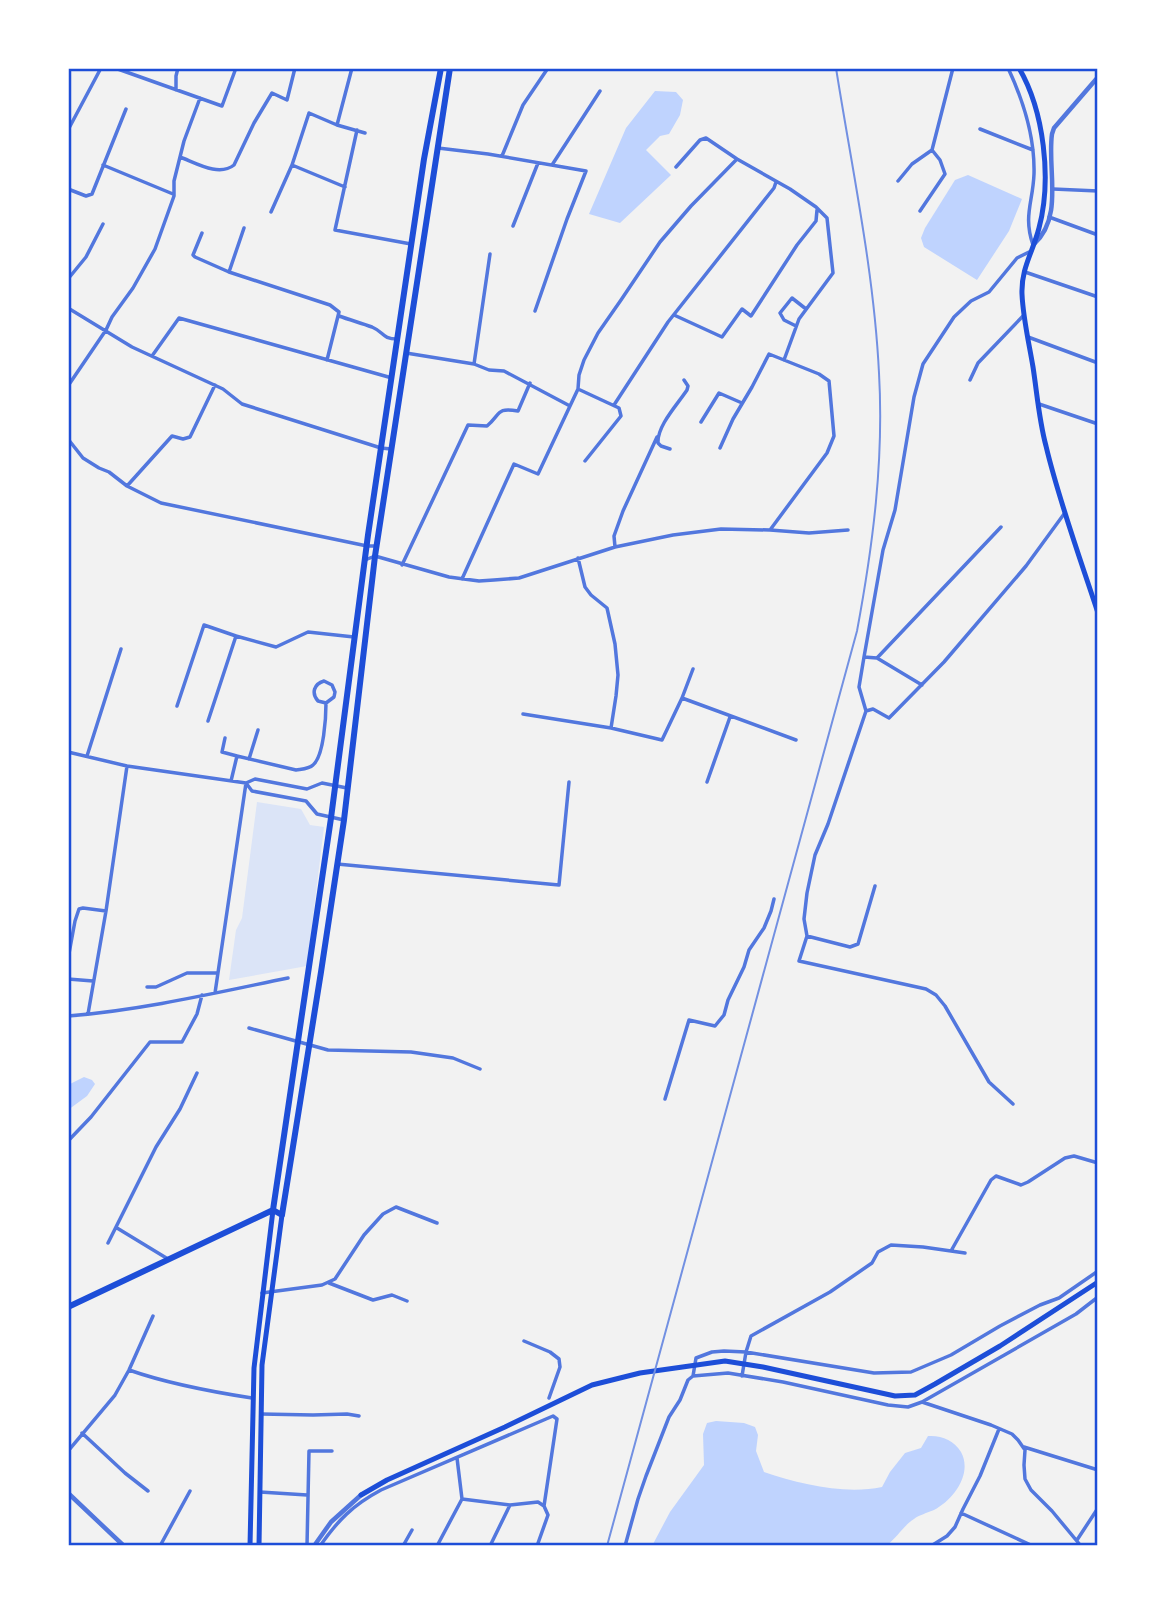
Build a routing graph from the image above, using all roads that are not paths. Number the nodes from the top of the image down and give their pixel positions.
1 (101, 68) edge
2 (115, 68) edge
3 (178, 68) edge
4 (236, 68) edge
5 (295, 68) edge
6 (352, 68) edge
7 (441, 68) edge
8 (548, 68) edge
9 (953, 68) edge
10 (1008, 68) edge
11 (1019, 68) edge
12 (450, 69) edge
13 (1098, 77) edge
14 (176, 90) junction
15 (600, 91) dead end
16 (200, 99) junction
17 (126, 108) dead end
18 (337, 125) junction
19 (981, 129) dead end
20 (68, 130) edge
21 (357, 130) junction
22 (365, 133) dead end
23 (438, 148) junction
24 (932, 150) junction
25 (1033, 150) junction
26 (502, 156) junction
27 (180, 157) junction
28 (737, 159) junction
29 (538, 163) junction
30 (552, 164) junction
31 (103, 165) junction
32 (292, 165) junction
33 (676, 167) dead end
34 (898, 181) dead end
35 (776, 182) junction
36 (345, 187) junction
37 (68, 189) edge
38 (1052, 189) junction
39 (1098, 191) edge
40 (174, 194) junction
41 (817, 210) junction
42 (920, 211) dead end
43 (271, 212) dead end
44 (1049, 217) junction
45 (103, 225) dead end
46 (513, 226) dead end
47 (244, 228) dead end
48 (202, 233) dead end
49 (1098, 235) edge
50 (411, 244) junction
51 (1032, 248) junction
52 (490, 254) dead end
53 (1023, 271) junction
54 (229, 272) junction
55 (68, 279) edge
56 (1098, 297) edge
57 (68, 308) edge
58 (806, 309) junction
59 (535, 311) dead end
60 (674, 315) junction
61 (1024, 315) junction
62 (339, 316) junction
63 (796, 326) junction
64 (106, 330) junction
65 (1028, 337) junction
66 (397, 339) junction
67 (406, 353) junction
68 (152, 356) junction
69 (327, 360) junction
70 (784, 360) junction
71 (1098, 363) edge
72 (474, 364) junction
73 (392, 378) junction
74 (684, 380) dead end
75 (970, 380) dead end
76 (70, 383) edge
77 (530, 383) junction
78 (215, 385) junction
79 (578, 389) junction
80 (743, 403) junction
81 (1039, 404) junction
82 (570, 405) junction
83 (614, 405) junction
84 (701, 422) dead end
85 (1098, 424) edge
86 (657, 437) junction
87 (68, 439) edge
88 (381, 448) junction
89 (720, 448) dead end
90 (391, 449) junction
91 (670, 449) dead end
92 (585, 461) dead end
93 (127, 486) junction
94 (1066, 513) junction
95 (1001, 527) dead end
96 (770, 530) junction
97 (848, 530) dead end
98 (367, 546) junction
99 (376, 546) junction
100 (615, 547) junction
101 (375, 556) junction
102 (578, 558) junction
103 (365, 561) junction
104 (401, 565) junction
105 (462, 579) junction
106 (1098, 613) edge
107 (236, 636) junction
108 (355, 637) junction
109 (121, 649) dead end
110 (864, 657) junction
111 (877, 658) junction
112 (693, 669) dead end
113 (922, 685) junction
114 (682, 698) junction
115 (326, 703) junction
116 (177, 706) dead end
117 (866, 711) junction
118 (523, 714) dead end
119 (730, 717) junction
120 (208, 721) dead end
121 (611, 728) junction
122 (258, 730) dead end
123 (226, 738) dead end
124 (796, 740) dead end
125 (68, 752) edge
126 (87, 756) junction
127 (237, 756) junction
128 (249, 759) junction
129 (127, 766) junction
130 (231, 781) junction
131 (569, 782) dead end
132 (707, 782) dead end
133 (246, 783) junction
134 (335, 786) junction
135 (347, 788) junction
136 (331, 818) junction
137 (344, 820) junction
138 (337, 864) junction
139 (875, 886) dead end
140 (774, 900) dead end
141 (106, 911) junction
142 (807, 936) junction
143 (70, 942) edge
144 (69, 955) edge
145 (218, 973) junction
146 (288, 978) dead end
147 (68, 979) edge
148 (93, 981) junction
149 (147, 987) dead end
150 (215, 993) junction
151 (202, 995) junction
152 (88, 1014) junction
153 (68, 1016) edge
154 (249, 1028) dead end
155 (297, 1042) junction
156 (310, 1045) junction
157 (480, 1069) dead end
158 (197, 1073) dead end
159 (665, 1099) dead end
160 (1013, 1104) dead end
161 (68, 1141) edge
162 (1098, 1163) edge
163 (273, 1210) junction
164 (282, 1215) junction
165 (437, 1223) dead end
166 (117, 1228) junction
167 (108, 1243) dead end
168 (951, 1251) junction
169 (965, 1254) dead end
170 (168, 1259) junction
171 (1098, 1271) edge
172 (327, 1282) junction
173 (1098, 1282) edge
174 (271, 1292) junction
175 (262, 1293) junction
176 (1098, 1297) edge
177 (407, 1301) dead end
178 (68, 1307) edge
179 (153, 1315) dead end
180 (524, 1341) dead end
181 (746, 1352) junction
182 (129, 1370) junction
183 (693, 1376) junction
184 (742, 1376) junction
185 (252, 1398) junction
186 (549, 1398) dead end
187 (922, 1402) junction
188 (261, 1414) junction
189 (359, 1416) dead end
190 (999, 1429) junction
191 (82, 1433) junction
192 (1022, 1446) junction
193 (68, 1451) edge
194 (332, 1451) dead end
195 (457, 1458) junction
196 (1098, 1470) edge
197 (148, 1491) dead end
198 (190, 1491) dead end
199 (260, 1492) junction
200 (68, 1493) edge
201 (307, 1495) junction
202 (361, 1495) joint
203 (462, 1499) junction
204 (510, 1506) junction
205 (544, 1506) junction
206 (1098, 1508) edge
207 (961, 1513) junction
208 (412, 1530) dead end
209 (1077, 1540) junction
210 (124, 1546) edge
211 (160, 1546) edge
212 (250, 1546) edge
213 (259, 1546) edge
214 (307, 1546) edge
215 (314, 1546) edge
216 (320, 1546) edge
217 (403, 1546) edge
218 (437, 1546) edge
219 (490, 1546) edge
220 (537, 1546) edge
221 (625, 1546) edge
222 (931, 1546) edge
223 (1033, 1546) edge
224 (1081, 1546) edge

1 - 20 street
2 - 14 street
3 - 14 street
4 - 16 street
5 - 27 street
6 - 18 street
7 - 12 street
7 - 50 highway
8 - 26 street
9 - 24 street
10 - 25 street
11 - 51 main road
12 - 23 highway
13 - 38 street
14 - 16 street
15 - 30 street
16 - 27 street
17 - 31 street
18 - 21 street
18 - 32 street
19 - 25 street
21 - 22 street
21 - 36 street
23 - 26 street
23 - 67 highway
24 - 34 street
24 - 42 street
25 - 51 street
26 - 29 street
27 - 40 street
28 - 33 street
28 - 35 street
28 - 79 street
29 - 30 street
29 - 46 street
30 - 59 street
31 - 37 street
31 - 40 street
32 - 36 street
32 - 43 street
35 - 41 street
35 - 60 street
36 - 50 street
38 - 39 street
38 - 44 street
40 - 64 street
41 - 58 street
41 - 60 street
44 - 49 street
44 - 51 street
45 - 55 street
47 - 54 street
48 - 54 street
50 - 66 highway
51 - 53 main road
51 - 110 street
52 - 72 street
53 - 56 street
53 - 61 main road
54 - 62 street
57 - 64 street
58 - 63 street
58 - 63 street
60 - 83 street
61 - 65 main road
61 - 75 street
62 - 66 street
62 - 69 street
63 - 70 street
64 - 68 street
64 - 76 street
65 - 71 street
65 - 81 main road
66 - 73 highway
67 - 72 street
67 - 90 highway
68 - 69 street
68 - 78 street
69 - 73 street
70 - 80 street
70 - 96 street
72 - 77 street
73 - 88 highway
74 - 86 street
77 - 82 street
77 - 104 street
78 - 88 street
78 - 93 street
79 - 82 street
79 - 83 street
80 - 84 street
80 - 89 street
81 - 85 street
81 - 94 main road
82 - 105 street
83 - 92 street
86 - 91 street
86 - 100 street
87 - 93 street
88 - 90 street
88 - 98 highway
90 - 99 highway
93 - 98 street
94 - 106 main road
94 - 113 street
95 - 111 street
96 - 97 street
96 - 100 street
98 - 99 street
98 - 103 highway
99 - 101 highway
100 - 102 street
101 - 103 street
101 - 104 street
101 - 135 highway
102 - 105 street
102 - 121 street
103 - 108 highway
104 - 105 street
107 - 108 street
107 - 116 street
107 - 120 street
108 - 134 highway
109 - 126 street
110 - 111 street
110 - 117 street
111 - 113 street
112 - 114 street
113 - 117 street
114 - 119 street
114 - 121 street
115 - 115 street
115 - 128 street
117 - 142 street
118 - 121 street
119 - 124 street
119 - 132 street
122 - 128 street
123 - 127 street
125 - 126 street
126 - 129 street
127 - 128 street
127 - 130 street
129 - 130 street
129 - 141 street
130 - 133 street
131 - 138 street
133 - 134 street
133 - 136 street
133 - 145 street
134 - 135 street
134 - 136 highway
135 - 137 highway
136 - 137 street
136 - 155 highway
137 - 138 highway
138 - 156 highway
139 - 142 street
140 - 159 street
141 - 143 street
141 - 148 street
142 - 160 street
143 - 144 street
145 - 149 street
145 - 150 street
146 - 150 street
147 - 148 street
148 - 152 street
150 - 151 street
151 - 152 street
151 - 161 street
152 - 153 street
154 - 155 street
155 - 156 street
155 - 163 highway
156 - 157 street
156 - 164 highway
158 - 166 street
162 - 168 street
163 - 164 highway
163 - 170 highway
163 - 175 main road
164 - 174 main road
165 - 172 street
166 - 167 street
166 - 170 street
168 - 169 street
168 - 181 street
170 - 178 highway
171 - 181 street
172 - 174 street
172 - 177 street
173 - 202 main road
174 - 175 street
174 - 188 main road
175 - 185 main road
176 - 187 street
179 - 182 street
180 - 186 street
181 - 183 street
181 - 184 street
182 - 185 street
182 - 191 street
183 - 184 street
183 - 221 street
184 - 187 street
185 - 212 main road
187 - 190 street
188 - 189 street
188 - 199 main road
190 - 192 street
190 - 207 street
191 - 193 street
191 - 197 street
192 - 196 street
192 - 209 street
194 - 201 street
195 - 203 street
195 - 205 street
195 - 216 street
198 - 211 street
199 - 201 street
199 - 213 main road
200 - 210 street
201 - 214 street
202 - 215 street
203 - 204 street
203 - 218 street
204 - 205 street
204 - 219 street
205 - 220 street
206 - 209 street
207 - 222 street
207 - 223 street
208 - 217 street
209 - 224 street

